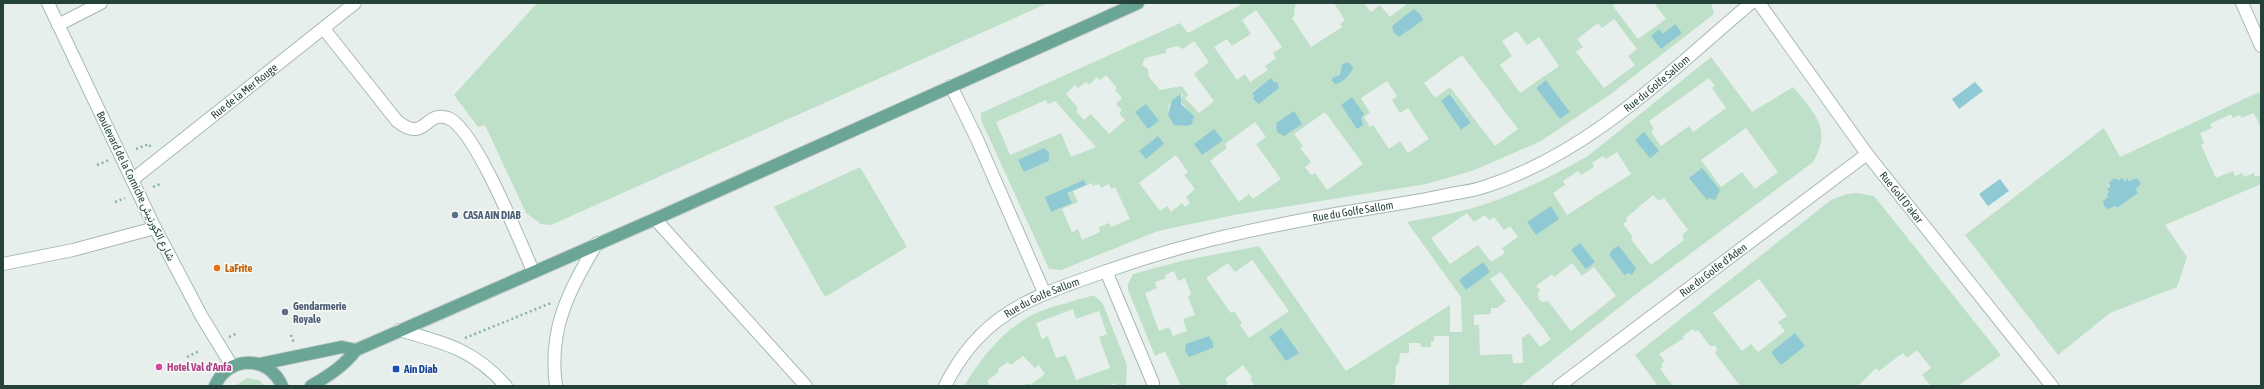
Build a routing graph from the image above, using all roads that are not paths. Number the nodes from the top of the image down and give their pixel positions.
1 (48, 3) edge
2 (101, 3) edge
3 (355, 3) edge
4 (1138, 3) edge
5 (1751, 3) edge
6 (1759, 3) edge
7 (2242, 3) edge
8 (58, 25) junction
9 (324, 28) junction
10 (2261, 46) edge
11 (951, 86) junction
12 (1867, 154) junction
13 (132, 180) junction
14 (655, 219) junction
15 (155, 228) junction
16 (597, 243) junction
17 (3, 264) edge
18 (533, 271) junction
19 (1106, 271) junction
20 (1044, 292) junction
21 (399, 330) junction
22 (356, 350) junction
23 (260, 364) junction
24 (232, 366) junction
25 (1153, 383) dead end
26 (215, 386) edge
27 (282, 386) edge
28 (311, 386) edge
29 (506, 386) edge
30 (556, 386) edge
31 (806, 386) edge
32 (944, 386) edge
33 (1559, 386) edge
34 (2052, 386) edge

1 - 8 street, Boulevard de la Corniche شارع الكورنيش
2 - 8 street
3 - 9 street, Rue de la Mer Rouge
4 - 11 main road
5 - 19 street, Rue du Golfe Sallom
6 - 12 street, Rue Golf D'akar
7 - 10 street
8 - 13 street, Boulevard de la Corniche شارع الكورنيش
9 - 13 street, Rue de la Mer Rouge
9 - 18 street
11 - 14 main road
11 - 20 street
12 - 33 street, Rue du Golfe d'Aden
12 - 34 street, Rue Golf D'akar
13 - 15 street, Boulevard de la Corniche شارع الكورنيش
14 - 16 main road
14 - 31 street
15 - 17 street
15 - 24 street, Boulevard de la Corniche شارع الكورنيش
16 - 18 main road
16 - 30 street
18 - 21 main road
19 - 20 street, Rue du Golfe Sallom
19 - 25 street
20 - 32 street, Rue du Golfe Sallom
21 - 22 main road
21 - 29 street
22 - 23 main road
22 - 28 main road
23 - 24 main road
23 - 27 main road
24 - 26 main road

